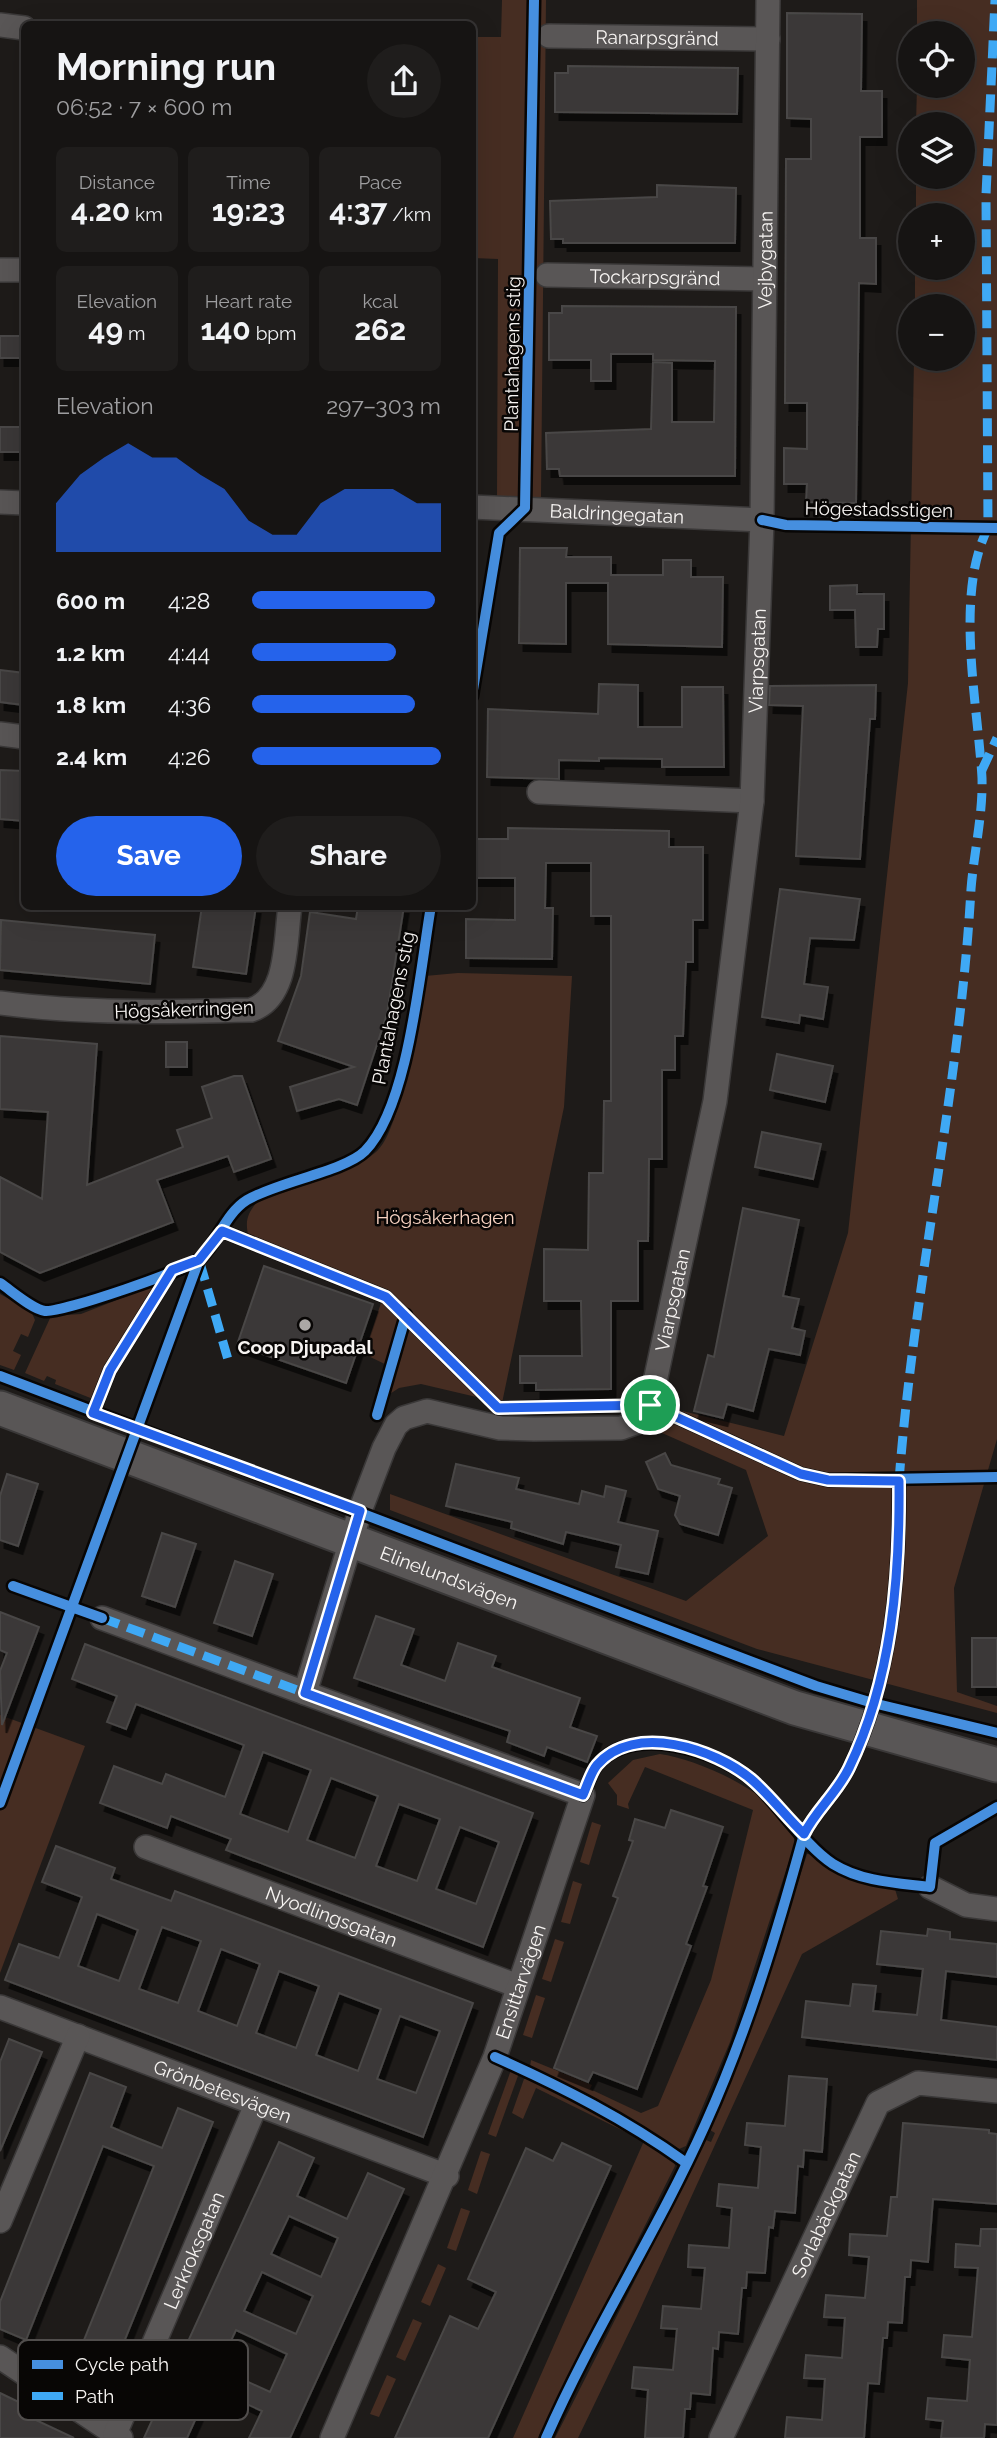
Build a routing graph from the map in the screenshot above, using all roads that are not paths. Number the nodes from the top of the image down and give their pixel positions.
1 (768, 0) edge
2 (0, 25) edge
3 (21, 28) edge
4 (549, 36) dead end
5 (768, 38) junction
6 (0, 270) edge
7 (21, 270) edge
8 (547, 275) dead end
9 (764, 279) junction
10 (0, 502) edge
11 (21, 503) edge
12 (476, 508) edge
13 (762, 520) junction
14 (0, 734) edge
15 (21, 737) edge
16 (539, 792) dead end
17 (752, 801) junction
18 (289, 910) edge
19 (0, 1003) edge
20 (0, 1408) edge
21 (352, 1541) junction
22 (103, 1618) dead end
23 (305, 1693) junction
24 (997, 1765) edge
25 (146, 1847) dead end
26 (930, 1887) dead end
27 (997, 1909) edge
28 (517, 1986) junction
29 (0, 2007) edge
30 (78, 2036) junction
31 (997, 2091) edge
32 (256, 2105) junction
33 (447, 2176) junction
34 (0, 2221) edge
35 (158, 2340) edge
36 (0, 2357) edge
37 (18, 2369) edge
38 (94, 2420) edge
39 (118, 2436) edge
40 (332, 2438) edge
41 (721, 2438) edge

1 - 5 street, Vejbygatan
2 - 3 street
4 - 5 street, Ranarpsgränd
5 - 9 street, Vejbygatan
6 - 7 street
8 - 9 street, Tockarpsgränd
9 - 13 street, Vejbygatan
10 - 11 street
12 - 13 street, Baldringegatan
13 - 17 street, Viarpsgatan
14 - 15 street
16 - 17 street
17 - 21 street, Viarpsgatan
18 - 19 street, Högsåkerringen
20 - 21 street, Elinelundsvägen
21 - 23 street
21 - 24 street, Elinelundsvägen
22 - 23 street, Ensittarvägen
23 - 28 street, Ensittarvägen
25 - 28 street, Nyodlingsgatan
26 - 27 street
28 - 33 street, Ensittarvägen
29 - 30 street, Grönbetesvägen
30 - 32 street, Grönbetesvägen
30 - 34 street
31 - 41 street, Sorlabäckgatan
32 - 33 street, Grönbetesvägen
32 - 35 street, Lerkroksgatan
33 - 40 street, Ensittarvägen
36 - 37 street
38 - 39 street

